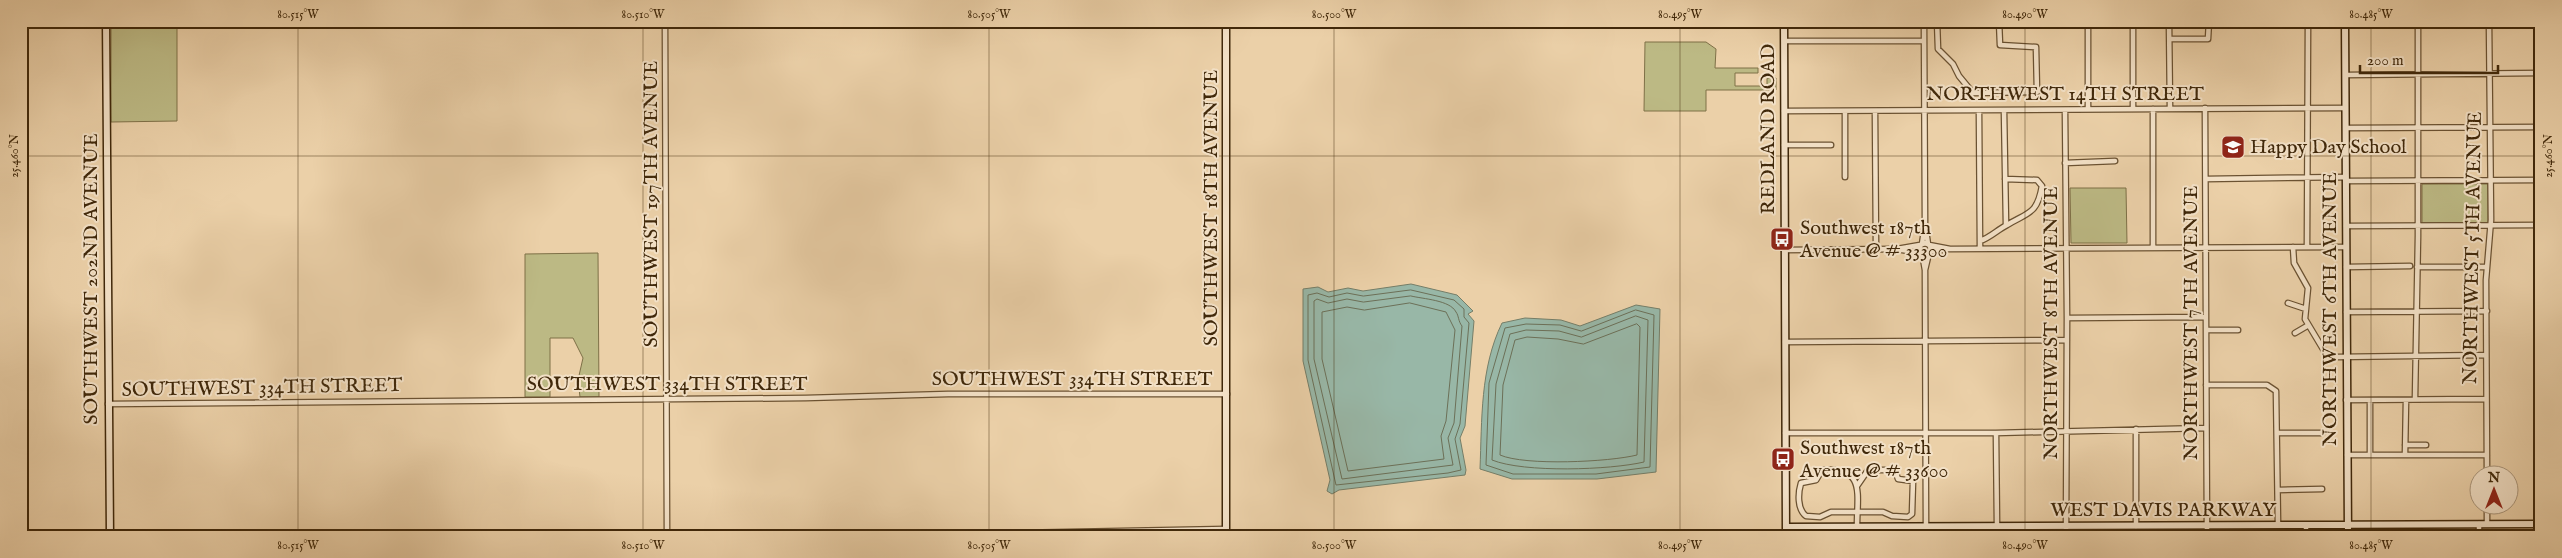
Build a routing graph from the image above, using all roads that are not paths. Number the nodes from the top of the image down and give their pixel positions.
1 (106, 21) edge
2 (665, 21) edge
3 (1226, 21) edge
4 (1784, 21) edge
5 (1924, 21) edge
6 (1938, 21) edge
7 (1999, 21) edge
8 (2088, 21) edge
9 (2133, 21) edge
10 (2170, 21) edge
11 (2209, 21) edge
12 (2308, 21) edge
13 (2476, 21) edge
14 (2490, 21) edge
15 (2345, 22) edge
16 (2418, 22) edge
17 (2170, 39) junction
18 (1924, 40) junction
19 (1784, 41) junction
20 (2541, 73) edge
21 (2346, 74) junction
22 (2418, 74) junction
23 (2490, 74) junction
24 (2206, 108) junction
25 (2308, 108) junction
26 (2345, 108) junction
27 (2133, 109) junction
28 (2153, 109) junction
29 (2170, 109) junction
30 (1924, 110) junction
31 (2004, 110) junction
32 (2065, 110) junction
33 (2088, 110) junction
34 (1784, 111) junction
35 (1845, 111) junction
36 (1875, 111) junction
37 (1979, 111) junction
38 (2418, 127) junction
39 (2490, 127) junction
40 (2541, 127) edge
41 (2346, 128) junction
42 (1784, 145) junction
43 (1831, 145) dead end
44 (2115, 162) dead end
45 (2065, 163) junction
46 (1845, 176) dead end
47 (2206, 178) junction
48 (2308, 178) junction
49 (2005, 179) junction
50 (2346, 179) junction
51 (2490, 180) junction
52 (2541, 180) edge
53 (2418, 181) junction
54 (1925, 224) junction
55 (2006, 225) junction
56 (2490, 225) junction
57 (2541, 225) edge
58 (2346, 226) junction
59 (2418, 226) junction
60 (1980, 241) junction
61 (1921, 245) junction
62 (1929, 245) junction
63 (2153, 247) junction
64 (2206, 247) junction
65 (2293, 247) junction
66 (2307, 247) junction
67 (2346, 247) junction
68 (1980, 248) junction
69 (2066, 248) junction
70 (1876, 249) junction
71 (1896, 249) junction
72 (1950, 249) junction
73 (1784, 250) junction
74 (1929, 252) junction
75 (1921, 253) junction
76 (2410, 266) dead end
77 (2417, 267) junction
78 (2487, 267) junction
79 (2346, 268) junction
80 (1925, 270) junction
81 (2288, 303) dead end
82 (2306, 309) junction
83 (2416, 311) junction
84 (2487, 311) junction
85 (2346, 312) junction
86 (2206, 317) junction
87 (2067, 318) junction
88 (2307, 326) junction
89 (2206, 330) junction
90 (2238, 330) dead end
91 (2295, 333) dead end
92 (2067, 340) junction
93 (1925, 341) junction
94 (1785, 342) junction
95 (2416, 355) junction
96 (2486, 355) junction
97 (2346, 356) junction
98 (2206, 385) junction
99 (1227, 394) junction
100 (666, 399) junction
101 (2486, 399) junction
102 (2346, 400) junction
103 (2370, 400) junction
104 (2406, 400) junction
105 (2416, 400) junction
106 (108, 404) junction
107 (2206, 428) junction
108 (2136, 429) junction
109 (2067, 430) junction
110 (1785, 433) junction
111 (1926, 433) junction
112 (1996, 433) junction
113 (2277, 433) junction
114 (2322, 433) dead end
115 (2405, 445) junction
116 (2426, 445) dead end
117 (2347, 455) junction
118 (2370, 455) junction
119 (2405, 455) junction
120 (2487, 455) junction
121 (2487, 466) edge
122 (1857, 486) junction
123 (2322, 489) dead end
124 (2278, 490) junction
125 (1857, 512) junction
126 (2487, 516) edge
127 (2479, 524) junction
128 (2487, 524) junction
129 (2541, 524) edge
130 (2207, 525) junction
131 (2278, 525) junction
132 (2306, 525) junction
133 (2348, 525) junction
134 (2066, 526) junction
135 (2136, 526) junction
136 (1786, 527) junction
137 (1857, 527) junction
138 (1926, 527) junction
139 (1997, 527) junction
140 (1226, 533) edge
141 (110, 537) edge
142 (667, 537) edge
143 (817, 537) edge
144 (1786, 537) edge
145 (2066, 537) edge
146 (2206, 537) edge
147 (2306, 537) edge
148 (2348, 537) edge
149 (2479, 537) edge

1 - 106 street, SOUTHWEST 202ND AVENUE
2 - 100 street, SOUTHWEST 197TH AVENUE
3 - 99 street, SOUTHWEST 18TH AVENUE
4 - 19 street, REDLAND ROAD
5 - 18 street
6 - 7 street
8 - 33 street
9 - 27 street
10 - 17 street
11 - 17 street
12 - 25 street
13 - 16 street
14 - 23 street, NORTHWEST 5TH AVENUE
15 - 16 street
15 - 21 street, NORTHWEST 6TH AVENUE
16 - 22 street
17 - 29 street
18 - 19 street
18 - 30 street
19 - 34 street, REDLAND ROAD
20 - 23 street
21 - 22 street
21 - 26 street, NORTHWEST 6TH AVENUE
22 - 23 street
22 - 38 street
23 - 39 street, NORTHWEST 5TH AVENUE
24 - 25 street, NORTHWEST 14TH STREET
24 - 29 street, NORTHWEST 14TH STREET
24 - 47 street, NORTHWEST 7TH AVENUE
25 - 26 street, NORTHWEST 14TH STREET
25 - 48 street
26 - 41 street, NORTHWEST 6TH AVENUE
27 - 28 street, NORTHWEST 14TH STREET
27 - 33 street, NORTHWEST 14TH STREET
28 - 29 street, NORTHWEST 14TH STREET
28 - 63 street
30 - 36 street, NORTHWEST 14TH STREET
30 - 37 street, NORTHWEST 14TH STREET
30 - 54 street
31 - 32 street, NORTHWEST 14TH STREET
31 - 37 street, NORTHWEST 14TH STREET
31 - 49 street
32 - 33 street, NORTHWEST 14TH STREET
32 - 45 street, NORTHWEST 8TH AVENUE
34 - 35 street, NORTHWEST 14TH STREET
34 - 42 street, REDLAND ROAD
35 - 36 street, NORTHWEST 14TH STREET
35 - 46 street
36 - 70 street
37 - 60 street
38 - 39 street
38 - 41 street
38 - 53 street
39 - 40 street
39 - 51 street, NORTHWEST 5TH AVENUE
41 - 50 street, NORTHWEST 6TH AVENUE
42 - 43 street
42 - 73 street, REDLAND ROAD
44 - 45 street
45 - 69 street, NORTHWEST 8TH AVENUE
47 - 48 street
47 - 64 street, NORTHWEST 7TH AVENUE
48 - 50 street
48 - 66 street
49 - 55 street
49 - 55 street, NORTHWEST 8TH AVENUE
50 - 53 street
50 - 58 street, NORTHWEST 6TH AVENUE
51 - 52 street
51 - 53 street
51 - 56 street, NORTHWEST 5TH AVENUE
53 - 59 street
54 - 61 street
54 - 62 street
55 - 60 street, NORTHWEST 8TH AVENUE
56 - 57 street
56 - 59 street
56 - 78 street, NORTHWEST 5TH AVENUE
58 - 59 street
58 - 67 street, NORTHWEST 6TH AVENUE
59 - 77 street
60 - 68 street
61 - 62 street
61 - 71 street
61 - 75 street
62 - 72 street
62 - 74 street
63 - 64 street
63 - 69 street
64 - 65 street
64 - 86 street, NORTHWEST 7TH AVENUE
65 - 66 street
65 - 82 street
66 - 67 street
67 - 79 street, NORTHWEST 6TH AVENUE
68 - 69 street
68 - 72 street
69 - 87 street, NORTHWEST 8TH AVENUE
70 - 71 street
70 - 73 street
71 - 75 street
72 - 74 street
73 - 94 street, REDLAND ROAD
74 - 75 street
74 - 80 street
75 - 80 street
76 - 79 street
77 - 78 street
77 - 83 street
78 - 84 street, NORTHWEST 5TH AVENUE
79 - 85 street, NORTHWEST 6TH AVENUE
80 - 93 street
81 - 82 street
82 - 88 street
83 - 84 street
83 - 85 street
83 - 95 street
84 - 96 street, NORTHWEST 5TH AVENUE
85 - 97 street, NORTHWEST 6TH AVENUE
86 - 87 street
86 - 89 street, NORTHWEST 7TH AVENUE
87 - 92 street, NORTHWEST 8TH AVENUE
88 - 91 street
88 - 97 street
89 - 90 street
89 - 98 street, NORTHWEST 7TH AVENUE
92 - 93 street
92 - 109 street, NORTHWEST 8TH AVENUE
93 - 94 street
93 - 111 street
94 - 110 street, REDLAND ROAD
95 - 96 street
95 - 97 street
95 - 105 street
96 - 101 street, NORTHWEST 5TH AVENUE
97 - 102 street, NORTHWEST 6TH AVENUE
98 - 107 street, NORTHWEST 7TH AVENUE
98 - 113 street
99 - 100 street, SOUTHWEST 334TH STREET
99 - 140 street, SOUTHWEST 18TH AVENUE
100 - 106 street, SOUTHWEST 334TH STREET
100 - 142 street, SOUTHWEST 197TH AVENUE
101 - 105 street
101 - 120 street, NORTHWEST 5TH AVENUE
102 - 103 street
102 - 117 street, NORTHWEST 6TH AVENUE
103 - 104 street
103 - 118 street
104 - 105 street
104 - 115 street
106 - 141 street, SOUTHWEST 202ND AVENUE
107 - 108 street
107 - 130 street, NORTHWEST 7TH AVENUE
108 - 109 street
108 - 135 street
109 - 112 street
109 - 134 street, NORTHWEST 8TH AVENUE
110 - 111 street
110 - 136 street, REDLAND ROAD
111 - 112 street
111 - 138 street
112 - 139 street
113 - 114 street
113 - 124 street
115 - 116 street
115 - 119 street
117 - 118 street
117 - 133 street, NORTHWEST 6TH AVENUE
118 - 119 street
119 - 120 street
120 - 121 street, NORTHWEST 5TH AVENUE
122 - 125 street
122 - 125 street
122 - 125 street
123 - 124 street
124 - 131 street
125 - 137 street
126 - 128 street
127 - 128 street, WEST DAVIS PARKWAY
127 - 133 street, WEST DAVIS PARKWAY
127 - 149 street
128 - 129 street, WEST DAVIS PARKWAY
130 - 131 street, WEST DAVIS PARKWAY
130 - 135 street, WEST DAVIS PARKWAY
130 - 146 street, NORTHWEST 7TH AVENUE
131 - 132 street, WEST DAVIS PARKWAY
132 - 133 street, WEST DAVIS PARKWAY
132 - 147 street
133 - 148 street, NORTHWEST 6TH AVENUE
134 - 135 street, WEST DAVIS PARKWAY
134 - 139 street, WEST DAVIS PARKWAY
134 - 145 street, NORTHWEST 8TH AVENUE
136 - 137 street, WEST DAVIS PARKWAY
136 - 144 street, REDLAND ROAD
137 - 138 street, WEST DAVIS PARKWAY
138 - 139 street, WEST DAVIS PARKWAY
140 - 143 street

